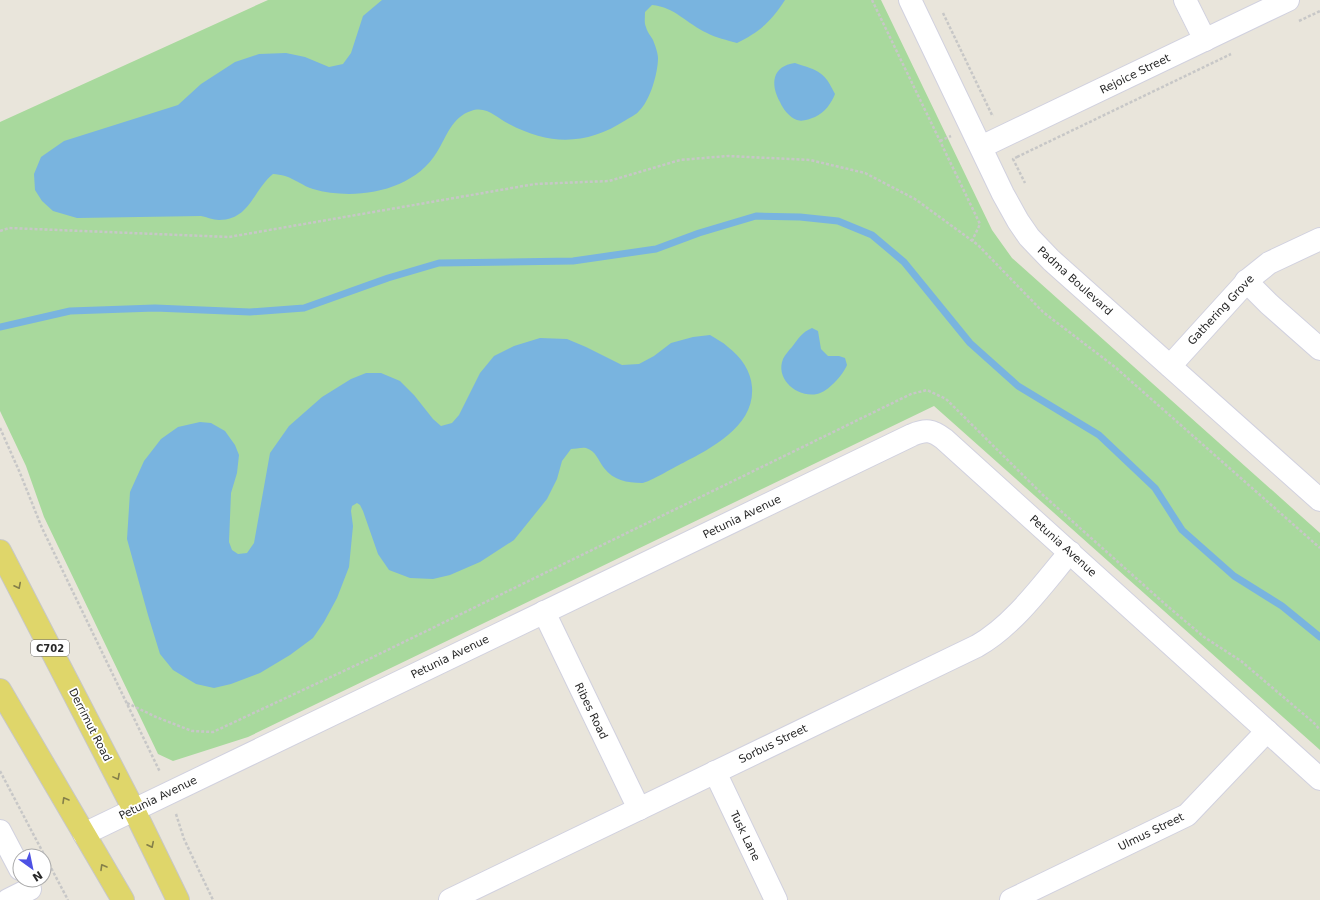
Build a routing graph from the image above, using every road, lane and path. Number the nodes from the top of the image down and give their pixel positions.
1 (872, 0) edge
2 (910, 0) edge
3 (1185, 0) edge
4 (1288, 0) edge
5 (940, 7) dead end
6 (1320, 11) edge
7 (1293, 24) dead end
8 (1205, 40) junction
9 (1232, 53) dead end
10 (1006, 136) junction
11 (981, 147) junction
12 (1017, 157) junction
13 (1025, 183) dead end
14 (0, 231) edge
15 (1320, 239) edge
16 (972, 241) junction
17 (1246, 281) junction
18 (1320, 349) edge
19 (1170, 366) junction
20 (0, 428) edge
21 (1320, 500) edge
22 (1320, 548) edge
23 (0, 551) edge
24 (1070, 552) junction
25 (544, 612) junction
26 (0, 690) edge
27 (127, 703) junction
28 (1320, 730) edge
29 (1267, 731) junction
30 (0, 771) edge
31 (714, 772) junction
32 (1320, 779) edge
33 (170, 792) junction
34 (638, 809) junction
35 (134, 810) junction
36 (0, 831) edge
37 (84, 834) junction
38 (12, 854) edge
39 (31, 890) edge
40 (8, 900) edge
41 (68, 900) edge
42 (123, 900) edge
43 (178, 900) edge
44 (213, 900) edge
45 (450, 900) edge
46 (776, 900) edge
47 (1011, 900) edge

1 - 16 path
2 - 11 street, Padma Boulevard
3 - 8 street
4 - 8 street, Rejoice Street
5 - 10 path
6 - 7 path
8 - 10 street, Rejoice Street
9 - 12 path
10 - 11 street, Rejoice Street
10 - 12 path
11 - 19 street, Padma Boulevard
12 - 13 path
14 - 16 path
15 - 17 street, Gathering Grove
16 - 22 path
17 - 18 street
17 - 19 street, Gathering Grove
19 - 21 street, Padma Boulevard
20 - 27 path
23 -> 35 main road, Derrimut Road / C702
24 - 25 street, Petunia Avenue
24 - 29 street, Petunia Avenue
24 - 31 street, Sorbus Street
25 - 33 street, Petunia Avenue
25 - 34 street, Ribes Road
37 -> 26 main road
27 - 28 path
27 - 33 path
29 - 32 street, Petunia Avenue
29 - 47 street, Ulmus Street
30 - 41 path
31 - 34 street, Sorbus Street
31 - 46 street, Tusk Lane
33 - 35 street, Petunia Avenue
33 - 44 path
34 - 45 street, Sorbus Street
35 - 37 street, Petunia Avenue
35 -> 43 main road, Derrimut Road / C702
36 - 38 street
42 -> 37 main road
39 - 40 street

